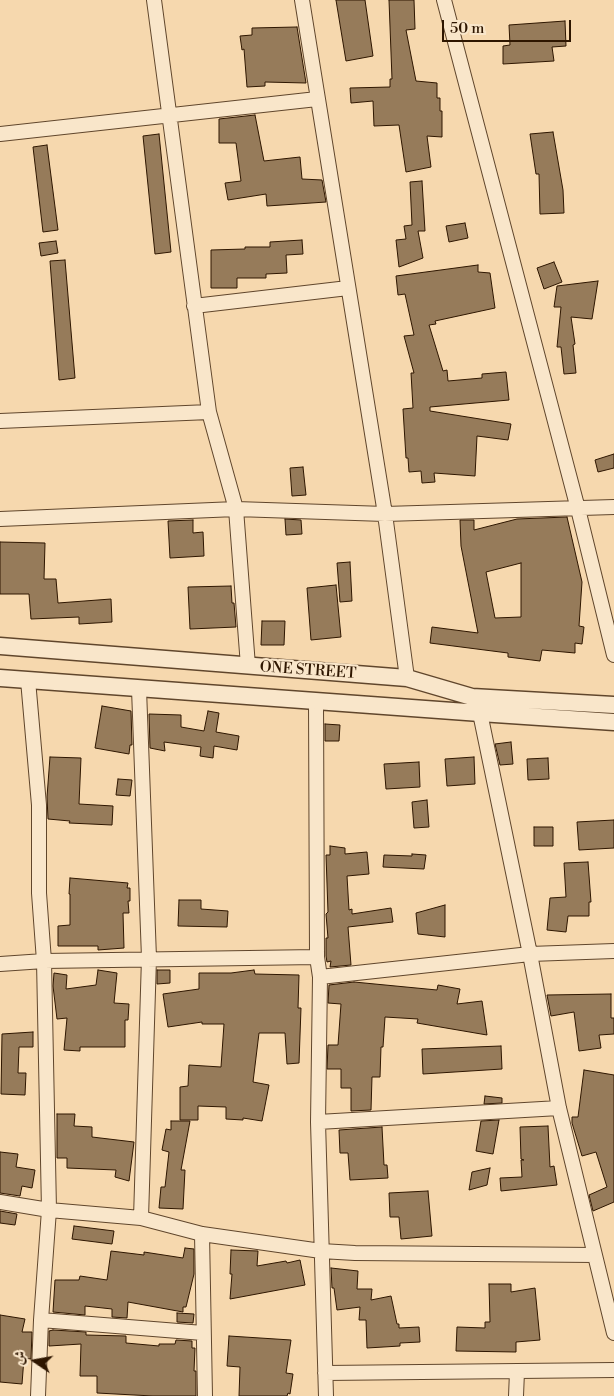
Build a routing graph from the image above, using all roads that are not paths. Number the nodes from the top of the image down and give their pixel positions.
1 (154, 0) edge
2 (302, 0) edge
3 (444, 0) edge
4 (317, 99) junction
5 (170, 114) junction
6 (0, 134) edge
7 (348, 288) junction
8 (194, 306) junction
9 (208, 412) junction
10 (0, 421) edge
11 (614, 506) edge
12 (236, 509) junction
13 (578, 509) junction
14 (384, 514) junction
15 (0, 519) edge
16 (0, 646) edge
17 (614, 655) edge
18 (248, 666) junction
19 (0, 678) edge
20 (407, 678) junction
21 (28, 680) junction
22 (139, 689) junction
23 (316, 701) junction
24 (614, 705) edge
25 (480, 714) junction
26 (614, 722) edge
27 (614, 950) edge
28 (530, 954) junction
29 (317, 957) junction
30 (149, 958) junction
31 (44, 961) junction
32 (0, 964) edge
33 (320, 977) junction
34 (559, 1108) junction
35 (318, 1122) junction
36 (0, 1202) edge
37 (49, 1210) junction
38 (141, 1218) junction
39 (202, 1234) junction
40 (321, 1251) junction
41 (595, 1254) junction
42 (41, 1320) junction
43 (203, 1333) junction
44 (614, 1333) edge
45 (614, 1370) edge
46 (517, 1372) junction
47 (325, 1373) junction
48 (38, 1396) edge
49 (205, 1396) edge
50 (326, 1396) edge
51 (516, 1396) edge

1 - 5 street
2 - 4 street
3 - 13 street
4 - 5 street
4 - 7 street
5 - 6 street
5 - 8 street
7 - 8 street
7 - 14 street
8 - 9 street
9 - 10 street
9 - 12 street
11 - 13 street
12 - 14 street
12 - 15 street
12 - 18 street
13 - 14 street
13 - 17 street
14 - 20 street
16 - 18 street, ONE STREET
18 - 20 street, ONE STREET
19 - 21 street, ONE STREET
20 - 24 street, ONE STREET
21 - 22 street, ONE STREET
21 - 31 street
22 - 23 street, ONE STREET
22 - 30 street
23 - 25 street, ONE STREET
23 - 29 street
25 - 26 street, ONE STREET
25 - 28 street
27 - 28 street
28 - 33 street
28 - 34 street
29 - 30 street
29 - 33 street
30 - 31 street
30 - 38 street
31 - 32 street
31 - 37 street
33 - 35 street
34 - 35 street
34 - 41 street
35 - 40 street
36 - 37 street
37 - 38 street
37 - 42 street
38 - 39 street
39 - 40 street
39 - 43 street
40 - 41 street
40 - 47 street
41 - 44 street
42 - 43 street
42 - 48 street
43 - 49 street
45 - 46 street
46 - 47 street
46 - 51 street
47 - 50 street

